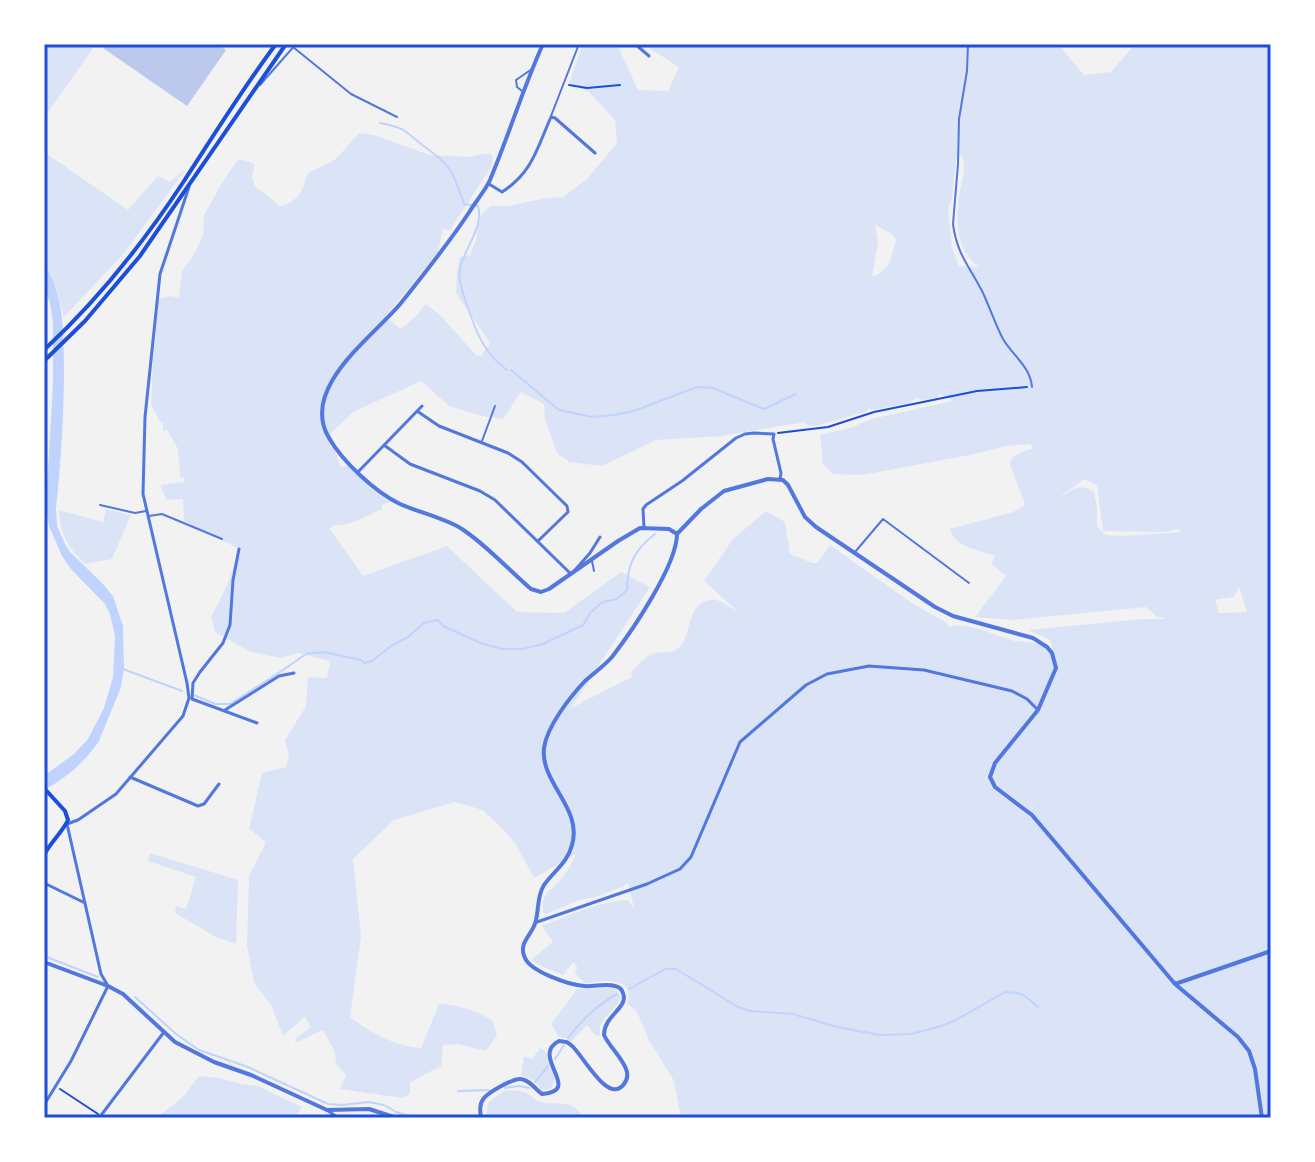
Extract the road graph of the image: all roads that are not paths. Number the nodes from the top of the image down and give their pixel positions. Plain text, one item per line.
1 (276, 44) edge
2 (286, 44) edge
3 (543, 44) edge
4 (579, 44) edge
5 (635, 44) edge
6 (968, 44) edge
7 (294, 46) edge
8 (649, 56) dead end
9 (532, 69) junction
10 (523, 92) junction
11 (248, 97) junction
12 (397, 117) dead end
13 (551, 117) junction
14 (595, 153) dead end
15 (488, 183) junction
16 (189, 187) junction
17 (44, 349) edge
18 (44, 363) edge
19 (1032, 387) road end
20 (422, 406) dead end
21 (495, 406) dead end
22 (417, 411) junction
23 (481, 442) junction
24 (384, 445) junction
25 (358, 472) junction
26 (780, 479) junction
27 (100, 505) dead end
28 (148, 514) junction
29 (644, 528) junction
30 (677, 534) junction
31 (600, 537) dead end
32 (222, 539) dead end
33 (538, 541) junction
34 (239, 549) dead end
35 (854, 553) junction
36 (591, 559) junction
37 (594, 571) dead end
38 (572, 573) junction
39 (969, 583) dead end
40 (294, 673) dead end
41 (190, 698) junction
42 (225, 710) junction
43 (1038, 710) junction
44 (257, 723) dead end
45 (130, 777) junction
46 (219, 784) dead end
47 (44, 788) edge
48 (67, 824) junction
49 (44, 855) edge
50 (44, 883) edge
51 (85, 903) junction
52 (537, 922) junction
53 (1271, 951) edge
54 (44, 962) edge
55 (1175, 984) junction
56 (108, 986) junction
57 (164, 1032) junction
58 (44, 1105) edge
59 (327, 1110) junction
60 (98, 1116) edge
61 (338, 1118) edge
62 (397, 1118) edge
63 (481, 1118) edge
64 (1262, 1118) edge

1 - 17 main road
2 - 11 main road
3 - 9 street
4 - 13 lane
5 - 8 street
6 - 19 lane
7 - 11 lane
7 - 12 lane
9 - 10 street
9 - 10 lane
10 - 15 street
11 - 16 main road
13 - 14 street
13 - 15 street
15 - 25 street
16 - 18 main road
16 - 28 street
20 - 22 street
21 - 23 lane
22 - 23 street
22 - 24 street
23 - 33 street
24 - 25 street
24 - 33 street
25 - 38 street
26 - 29 street
26 - 30 street
26 - 35 street
27 - 28 lane
28 - 32 lane
28 - 41 street
29 - 30 street
29 - 36 street
30 - 52 street
31 - 38 street
33 - 38 street
34 - 41 street
35 - 39 lane
35 - 43 street
36 - 37 lane
36 - 38 street
40 - 42 street
41 - 42 street
41 - 45 street
42 - 44 street
43 - 52 street
43 - 55 street
45 - 46 street
45 - 48 street
47 - 48 main road
48 - 49 main road
48 - 51 street
50 - 51 street
51 - 56 street
52 - 63 street
53 - 55 street
54 - 56 street
55 - 64 street
56 - 57 street
56 - 58 street
57 - 59 street
57 - 60 street
59 - 61 street
59 - 62 street

